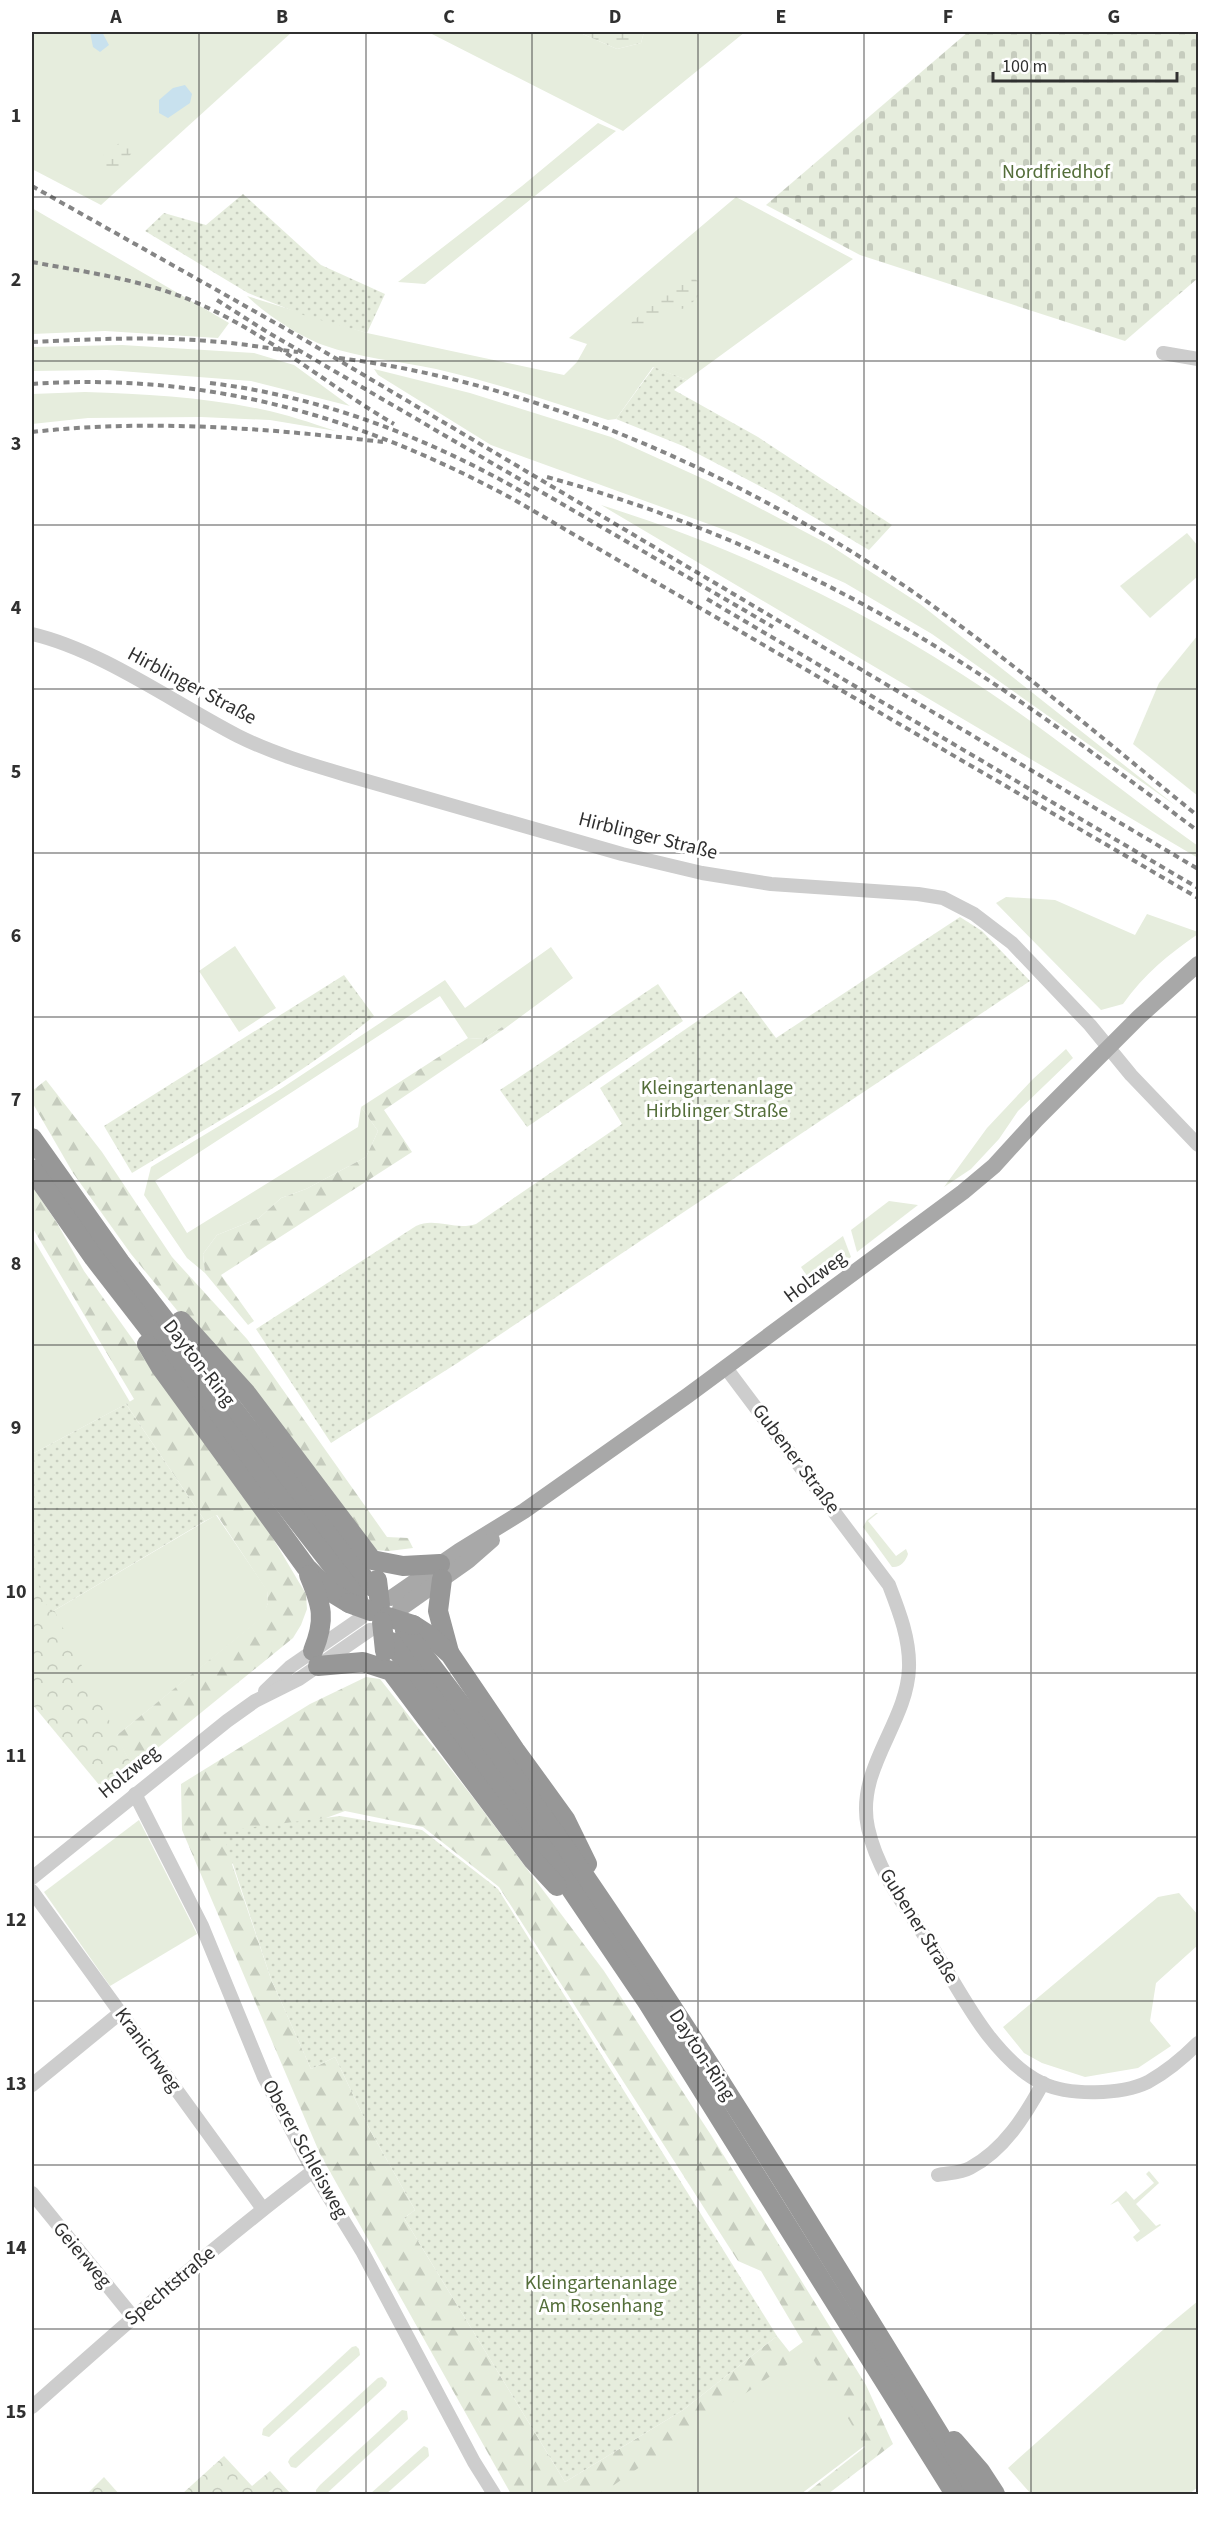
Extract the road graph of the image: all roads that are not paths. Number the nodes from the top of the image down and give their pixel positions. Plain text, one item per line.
1 (1163, 353) dead end
2 (1198, 359) edge
3 (32, 634) edge
4 (1198, 964) edge
5 (1108, 1048) junction
6 (32, 1137) edge
7 (1198, 1145) edge
8 (32, 1169) edge
9 (114, 1269) junction
10 (726, 1368) junction
11 (372, 1560) junction
12 (306, 1568) junction
13 (441, 1572) junction
14 (375, 1607) junction
15 (399, 1637) junction
16 (450, 1654) junction
17 (316, 1659) junction
18 (391, 1671) junction
19 (135, 1794) junction
20 (32, 1878) edge
21 (32, 1891) edge
22 (601, 1900) junction
23 (592, 1918) junction
24 (120, 2013) junction
25 (1198, 2043) edge
26 (1043, 2084) junction
27 (32, 2085) edge
28 (313, 2171) junction
29 (938, 2175) dead end
30 (32, 2193) edge
31 (263, 2209) junction
32 (133, 2317) junction
33 (32, 2407) edge
34 (927, 2414) junction
35 (916, 2432) junction
36 (494, 2494) edge
37 (940, 2494) edge
38 (955, 2494) edge
39 (976, 2494) edge
40 (995, 2494) edge

1 - 2 street
3 - 5 street, Hirblinger Straße
4 - 5 main road
5 - 7 street, Hirblinger Straße
5 - 10 main road, Holzweg
6 - 9 highway, Dayton-Ring
8 - 9 highway, Dayton-Ring
9 - 11 highway
9 - 12 highway
9 - 14 highway, Dayton-Ring
10 - 13 main road, Holzweg
10 - 26 street, Gubener Straße
11 - 13 highway
11 - 14 highway
12 - 14 highway
12 - 17 highway
13 - 14 main road, Holzweg
13 - 16 highway
14 - 15 highway, bridge
14 - 15 highway, bridge
14 - 17 street, Holzweg
15 - 16 highway
15 - 18 highway
15 - 22 highway, Dayton-Ring
15 - 23 highway, Dayton-Ring
16 - 22 highway
17 - 18 highway
17 - 19 street, Holzweg
18 - 23 highway
19 - 20 street, Holzweg
19 - 28 street, Oberer Schleisweg
21 - 24 street, Kranichweg
22 - 34 highway, Dayton-Ring
23 - 35 highway, Dayton-Ring
24 - 27 street
24 - 31 street, Kranichweg
25 - 26 street
26 - 29 street
28 - 31 street, Spechtstraße
28 - 36 street, Oberer Schleisweg
30 - 32 street, Geierweg
31 - 32 street, Spechtstraße
32 - 33 street, Spechtstraße
34 - 39 highway, Dayton-Ring
34 - 40 highway
35 - 37 highway
35 - 38 highway, Dayton-Ring

